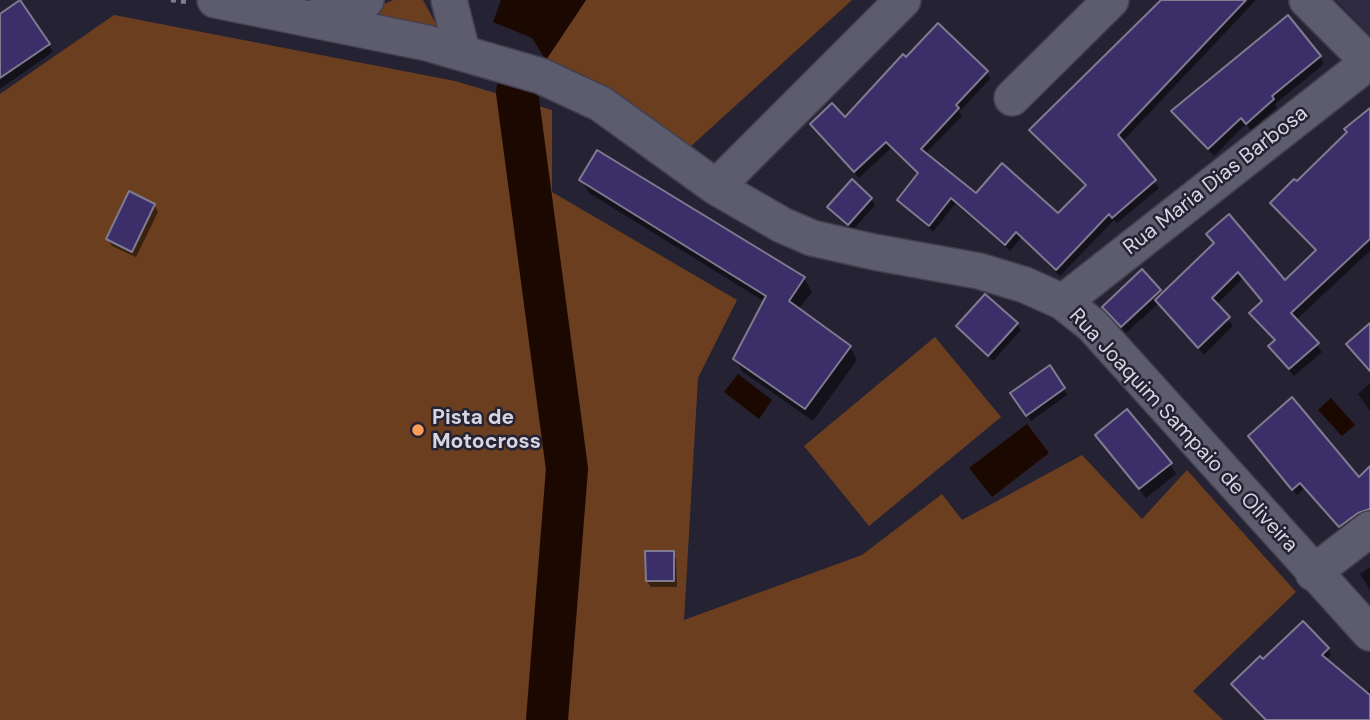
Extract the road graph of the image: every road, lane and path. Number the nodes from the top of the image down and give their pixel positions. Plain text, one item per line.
1 (215, 0) edge
2 (366, 0) edge
3 (449, 0) edge
4 (902, 0) edge
5 (1111, 0) edge
6 (1307, 0) edge
7 (313, 18) junction
8 (462, 51) junction
9 (1370, 61) edge
10 (1012, 98) dead end
11 (716, 187) junction
12 (1063, 302) junction
13 (1370, 529) edge
14 (1313, 573) junction
15 (1370, 633) edge

1 - 7 street, Rua Joaquim Sampaio de Oliveira
2 - 7 street, Rua Joaquim Sampaio de Oliveira
3 - 8 street
4 - 11 street
5 - 10 street
6 - 9 street
7 - 8 street, Rua Joaquim Sampaio de Oliveira
8 - 11 street, Rua Joaquim Sampaio de Oliveira
9 - 12 street, Rua Maria Dias Barbosa
11 - 12 street, Rua Joaquim Sampaio de Oliveira
12 - 14 street, Rua Joaquim Sampaio de Oliveira
13 - 14 street
14 - 15 street, Rua Joaquim Sampaio de Oliveira

